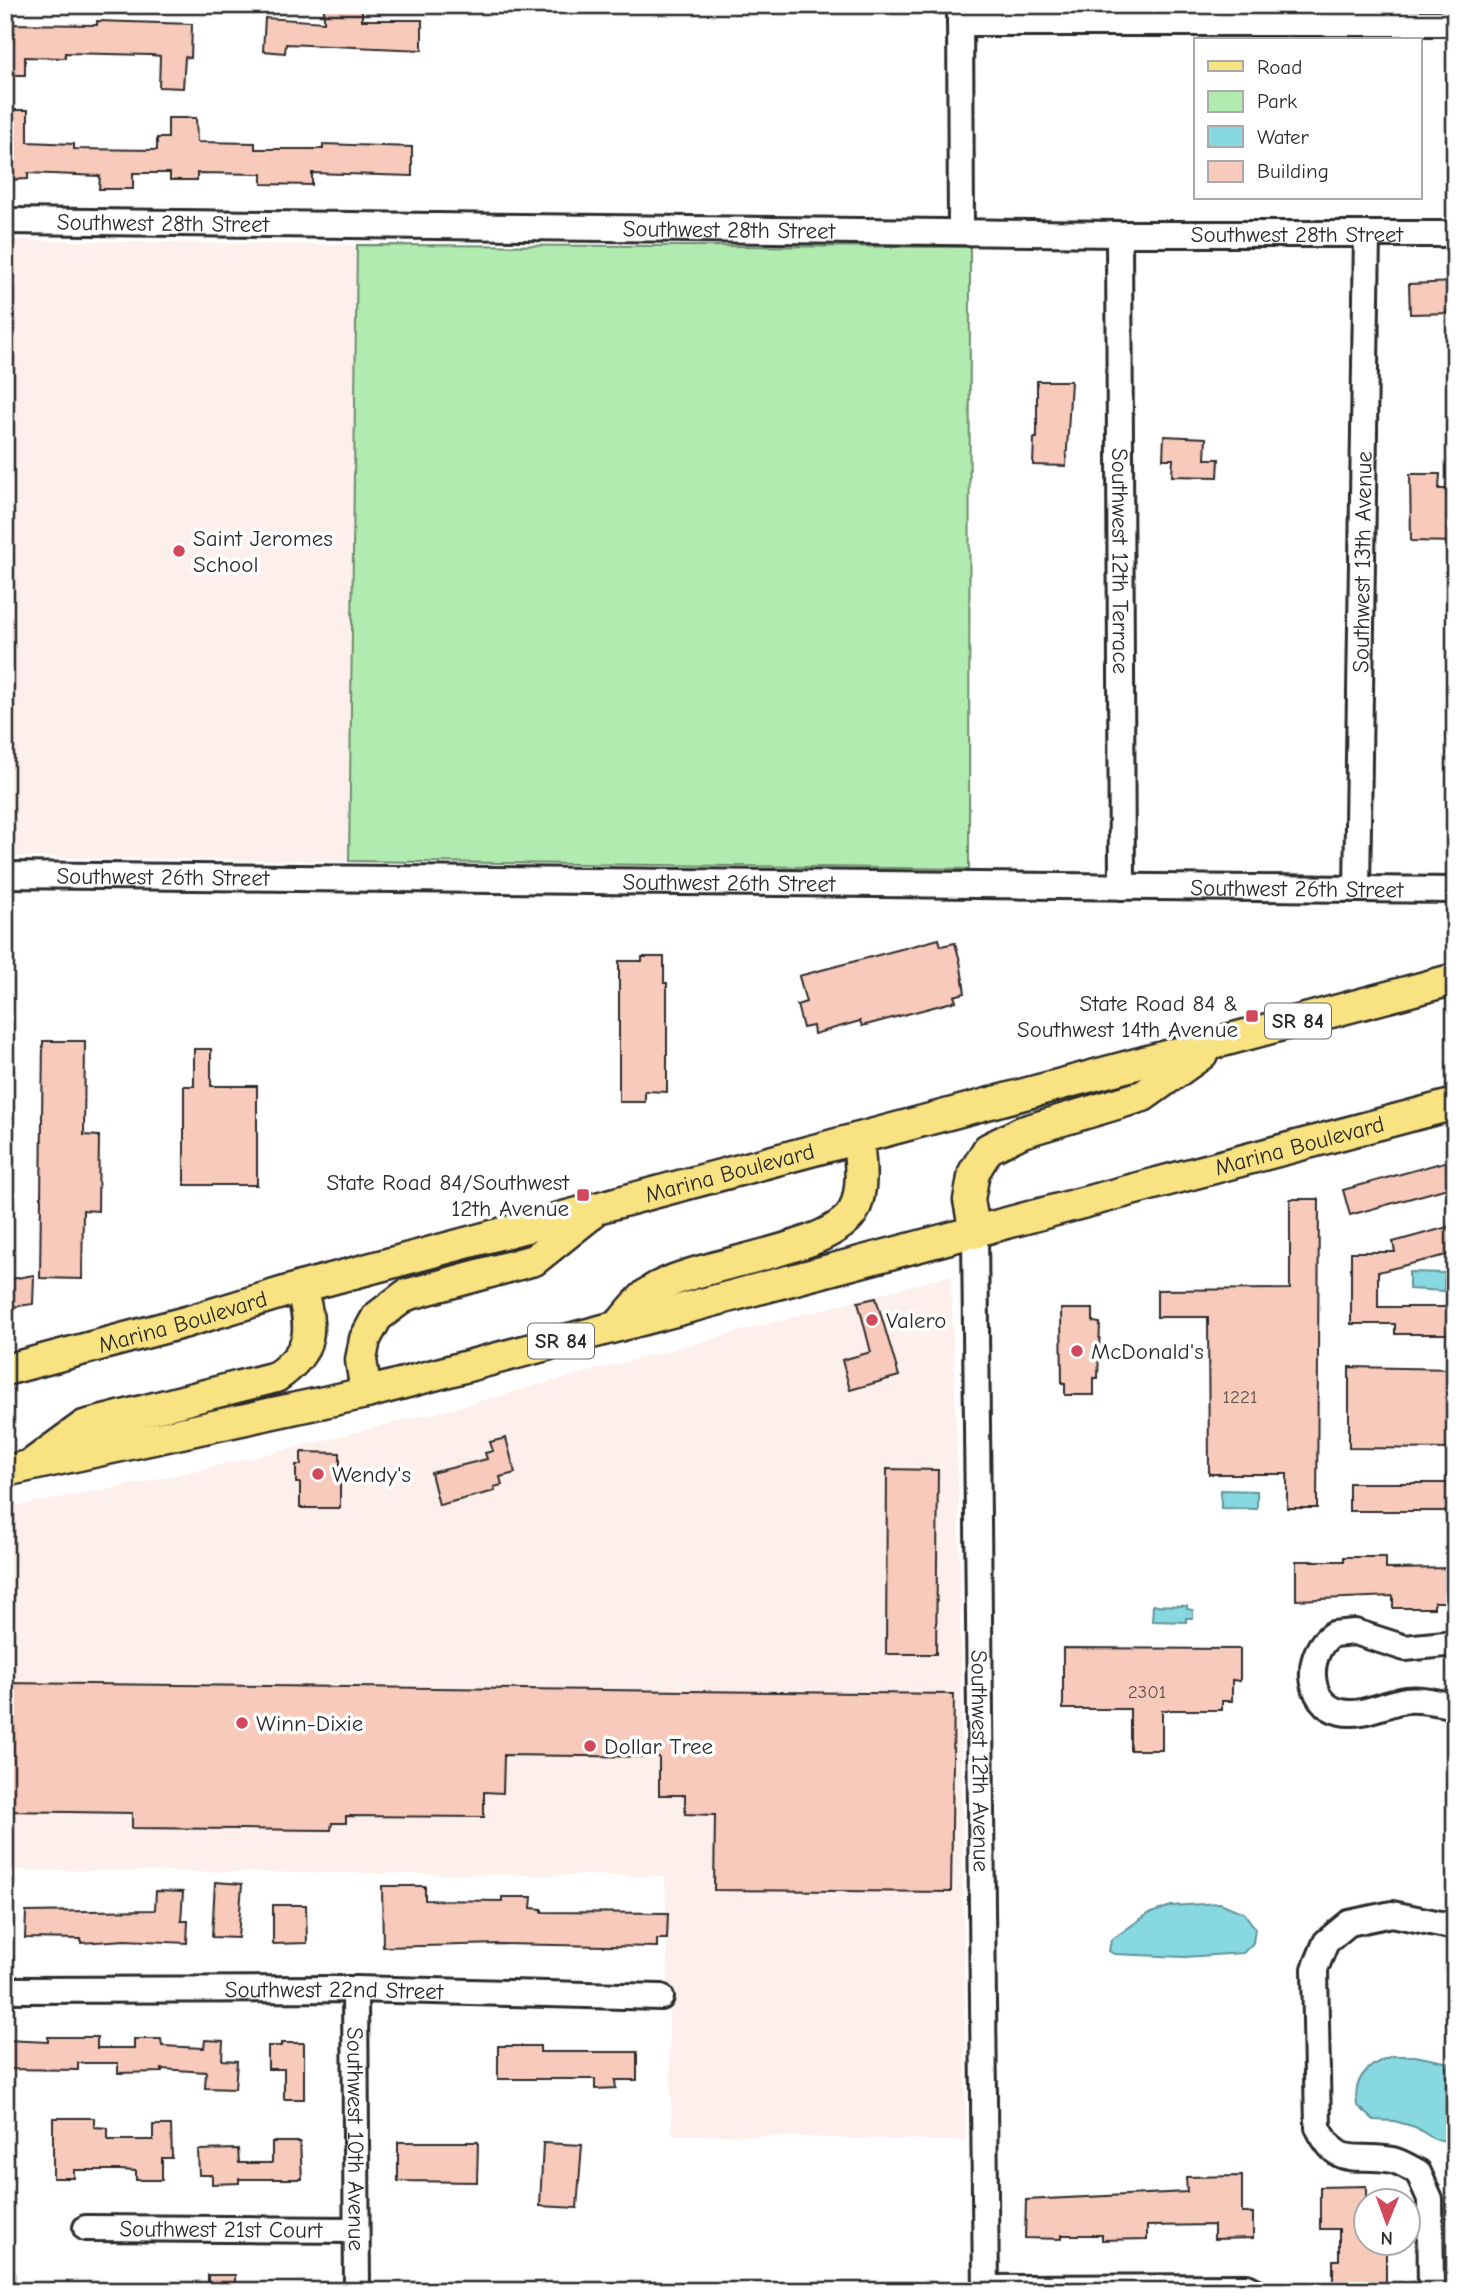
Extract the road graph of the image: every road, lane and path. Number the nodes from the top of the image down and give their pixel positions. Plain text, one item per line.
1 (960, 14) edge
2 (1455, 23) edge
3 (5, 220) edge
4 (961, 231) junction
5 (1119, 234) junction
6 (1455, 234) edge
7 (1367, 235) junction
8 (5, 875) edge
9 (1122, 887) junction
10 (1357, 889) junction
11 (1455, 890) edge
12 (1455, 979) edge
13 (1219, 1042) junction
14 (1455, 1104) edge
15 (858, 1139) junction
16 (597, 1209) junction
17 (975, 1233) junction
18 (301, 1287) junction
19 (618, 1326) junction
20 (5, 1370) edge
21 (366, 1393) junction
22 (17, 1469) edge
23 (1455, 1643) edge
24 (1455, 1706) edge
25 (1455, 1927) edge
26 (355, 1989) junction
27 (5, 1990) edge
28 (662, 1997) dead end
29 (86, 2228) dead end
30 (356, 2230) junction
31 (986, 2290) edge
32 (356, 2291) edge
33 (1255, 2291) edge
34 (1431, 2291) edge

1 - 2 street
1 - 4 street
3 - 4 street, Southwest 28th Street
4 - 5 street, Southwest 28th Street
5 - 7 street, Southwest 28th Street
5 - 9 street, Southwest 12th Terrace
6 - 7 street, Southwest 28th Street
7 - 10 street, Southwest 13th Avenue
8 - 9 street, Southwest 26th Street
9 - 10 street, Southwest 26th Street
10 - 11 street, Southwest 26th Street
12 - 13 main road, Marina Boulevard / SR 84
13 - 15 main road, Marina Boulevard / SR 84
13 - 17 main road
14 - 17 main road, Marina Boulevard / SR 84
15 - 16 main road, Marina Boulevard / SR 84
15 - 19 main road
16 - 18 main road, Marina Boulevard / SR 84
16 - 21 main road
17 - 19 main road, Marina Boulevard / SR 84
17 - 31 street, Southwest 12th Avenue
18 - 20 main road, Marina Boulevard / SR 84
18 - 22 main road
19 - 21 main road, Marina Boulevard / SR 84
21 - 22 main road, Marina Boulevard / SR 84
23 - 24 street
25 - 34 street
26 - 27 street, Southwest 22nd Street
26 - 28 street, Southwest 22nd Street
26 - 30 street, Southwest 10th Avenue
29 - 30 street, Southwest 21st Court
30 - 32 street, Southwest 10th Avenue
31 - 33 street

